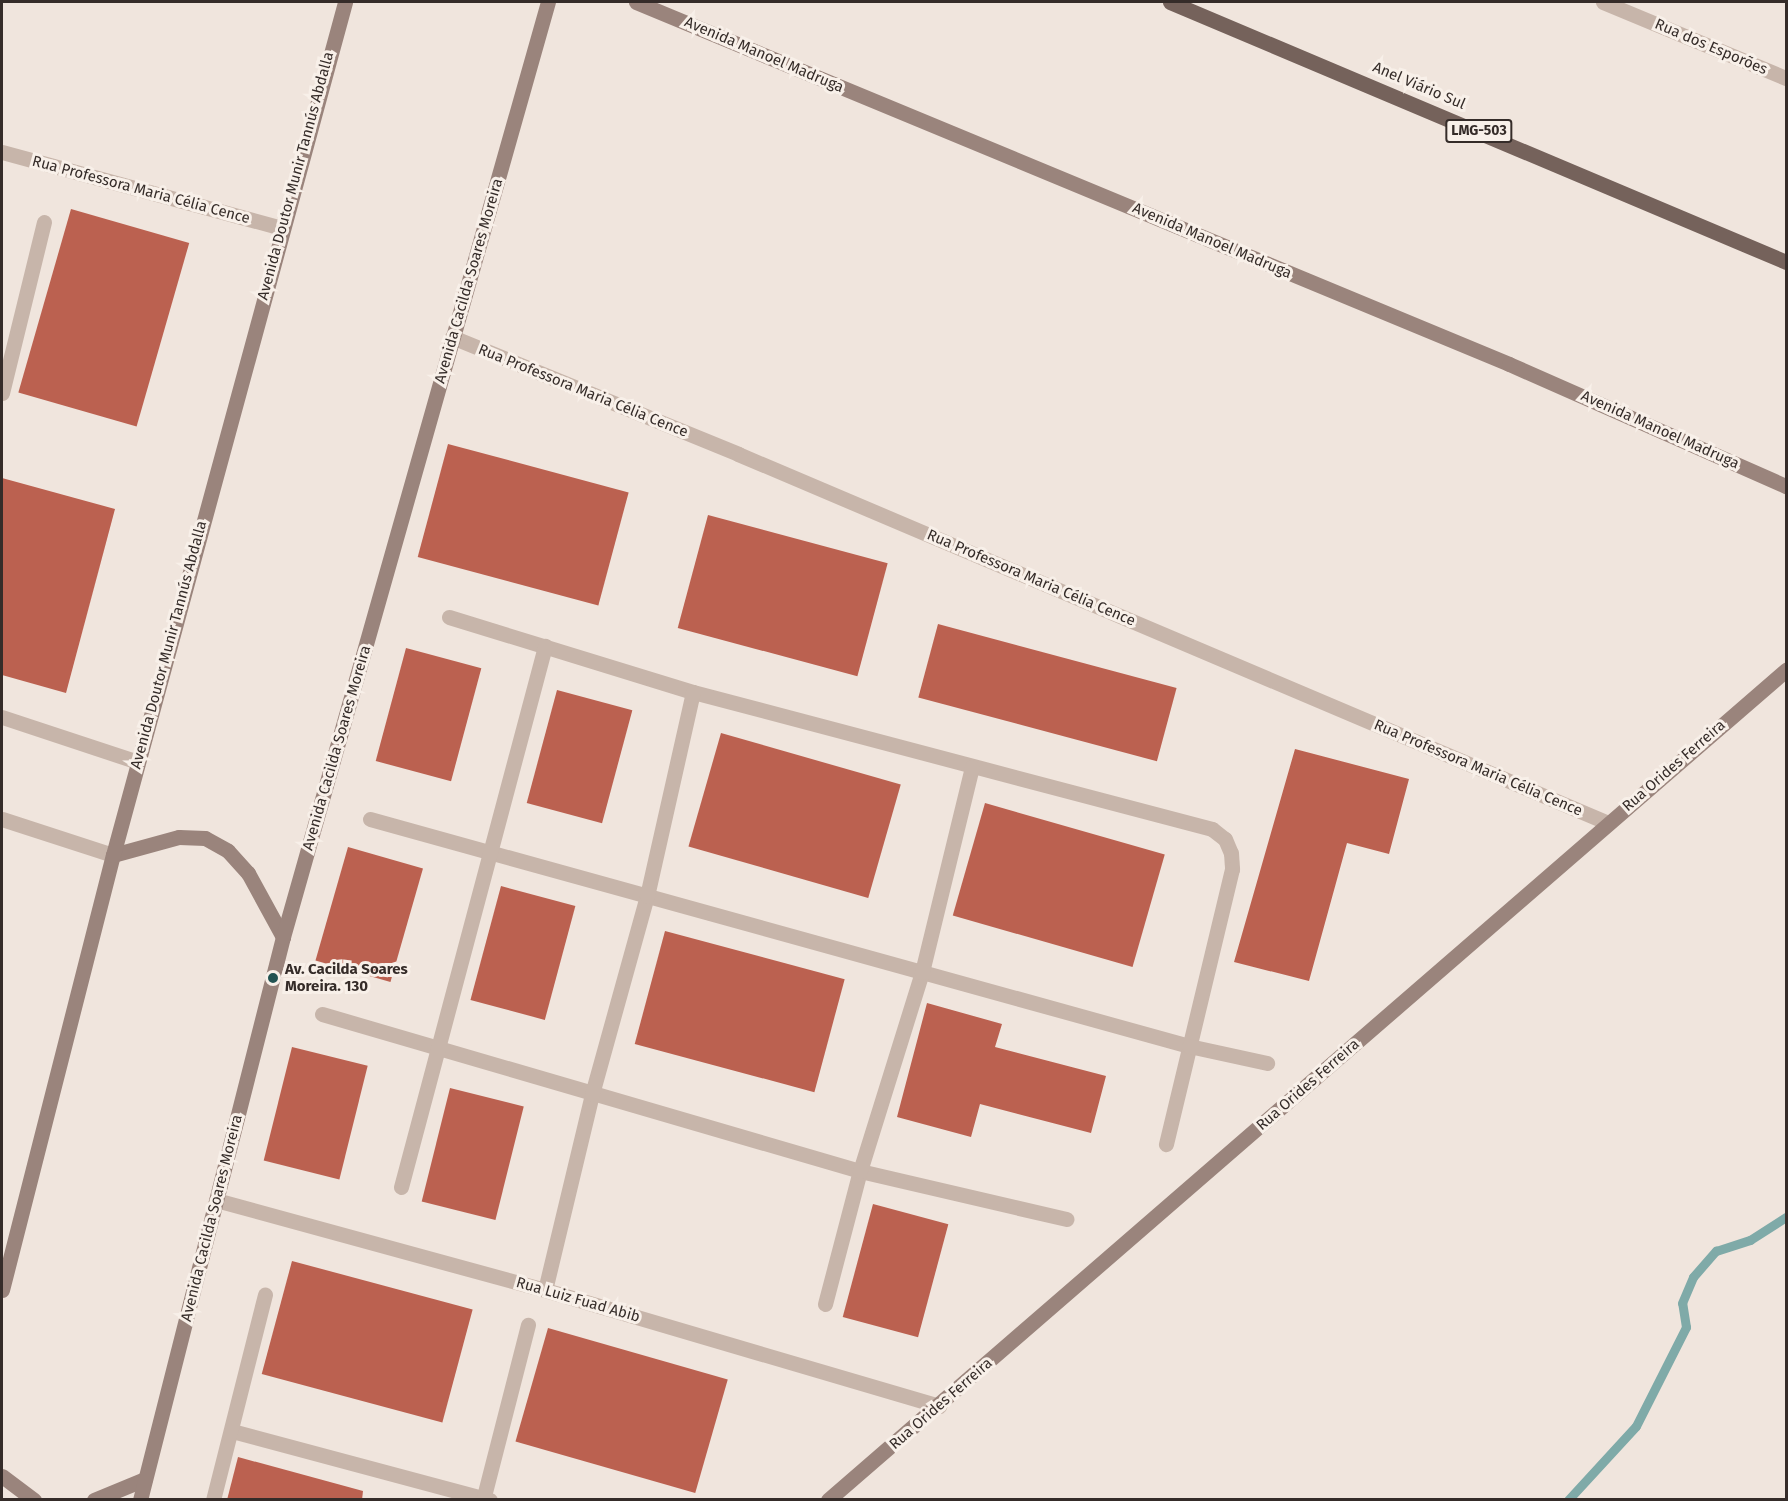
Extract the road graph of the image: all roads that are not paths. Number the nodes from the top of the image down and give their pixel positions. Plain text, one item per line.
1 (345, 2) edge
2 (549, 2) edge
3 (636, 2) edge
4 (1170, 2) edge
5 (1602, 2) edge
6 (1786, 78) edge
7 (2, 152) edge
8 (44, 222) dead end
9 (281, 228) junction
10 (1786, 262) edge
11 (452, 337) junction
12 (2, 393) edge
13 (1786, 486) edge
14 (449, 616) dead end
15 (545, 646) junction
16 (1786, 670) edge
17 (693, 692) junction
18 (2, 717) edge
19 (138, 762) junction
20 (972, 767) junction
21 (2, 819) edge
22 (370, 819) dead end
23 (1608, 824) junction
24 (491, 852) junction
25 (113, 855) junction
26 (647, 896) junction
27 (284, 937) junction
28 (922, 972) junction
29 (322, 1014) dead end
30 (1189, 1046) junction
31 (439, 1049) junction
32 (1268, 1064) dead end
33 (592, 1094) junction
34 (1166, 1144) dead end
35 (860, 1171) junction
36 (401, 1187) dead end
37 (216, 1200) junction
38 (1066, 1219) dead end
39 (2, 1286) edge
40 (545, 1290) junction
41 (266, 1294) dead end
42 (825, 1304) dead end
43 (528, 1325) dead end
44 (939, 1406) junction
45 (232, 1431) junction
46 (2, 1476) edge
47 (145, 1479) junction
48 (485, 1499) edge
49 (34, 1500) edge
50 (94, 1500) edge
51 (140, 1500) edge
52 (213, 1500) edge
53 (828, 1500) edge

1 - 9 street, Avenida Doutor Munir Tannús Abdalla
2 - 11 street, Avenida Cacilda Soares Moreira
3 - 13 street, Avenida Manoel Madruga
4 - 10 main road, Anel Viário Sul / LMG-503
5 - 6 street, Rua dos Esporões
7 - 9 street, Rua Professora Maria Célia Cence
8 - 12 street
9 - 19 street, Avenida Doutor Munir Tannús Abdalla
11 - 23 street, Rua Professora Maria Célia Cence
11 - 27 street, Avenida Cacilda Soares Moreira
14 - 15 street
15 - 17 street
15 - 24 street
16 - 23 street, Rua Orides Ferreira
17 - 20 street
17 - 26 street
18 - 19 street
19 - 25 street, Avenida Doutor Munir Tannús Abdalla
20 - 28 street
20 - 30 street
21 - 25 street
22 - 24 street
23 - 44 street, Rua Orides Ferreira
24 - 26 street
24 - 31 street
25 - 27 street
25 - 39 street, Avenida Doutor Munir Tannús Abdalla
26 - 28 street
26 - 33 street
27 - 37 street, Avenida Cacilda Soares Moreira
28 - 30 street
28 - 35 street
29 - 31 street
30 - 32 street
30 - 34 street
31 - 33 street
31 - 36 street
33 - 35 street
33 - 40 street
35 - 38 street
35 - 42 street
37 - 40 street, Rua Luiz Fuad Abib
37 - 47 street, Avenida Cacilda Soares Moreira
40 - 44 street, Rua Luiz Fuad Abib
41 - 45 street
43 - 48 street
44 - 53 street, Rua Orides Ferreira
45 - 48 street
45 - 52 street
46 - 49 street
47 - 50 street
47 - 51 street, Avenida Cacilda Soares Moreira

